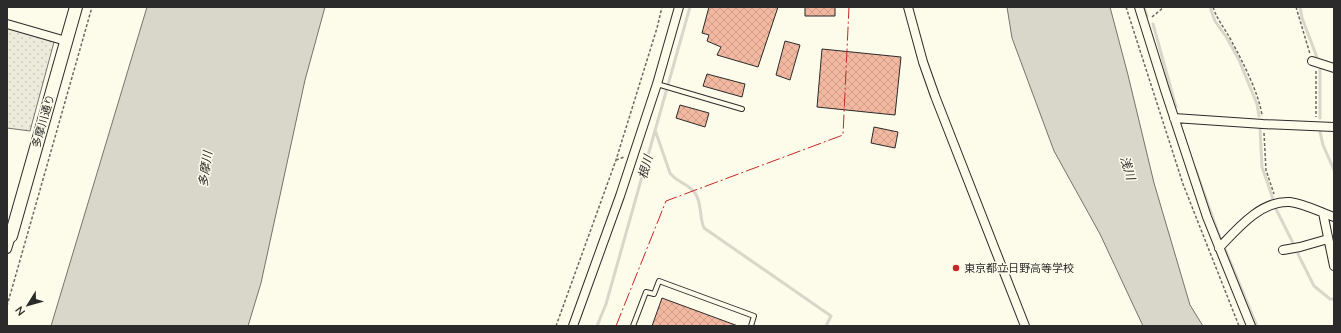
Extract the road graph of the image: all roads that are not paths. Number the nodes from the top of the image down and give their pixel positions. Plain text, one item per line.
1 (76, 7) edge
2 (679, 7) edge
3 (908, 7) edge
4 (1139, 7) edge
5 (7, 24) edge
6 (66, 41) junction
7 (1312, 61) dead end
8 (1334, 68) edge
9 (660, 85) junction
10 (742, 108) dead end
11 (1174, 118) junction
12 (1334, 127) edge
13 (1323, 213) junction
14 (1334, 217) edge
15 (11, 236) joint
16 (1328, 239) junction
17 (1219, 248) junction
18 (7, 249) edge
19 (1283, 250) dead end
20 (1334, 266) edge
21 (572, 326) edge
22 (633, 326) edge
23 (751, 326) edge
24 (1025, 326) edge
25 (1251, 326) edge

1 - 6 street, 多摩川通り
2 - 9 street
3 - 24 street
4 - 11 street
5 - 6 street
6 - 15 street, 多摩川通り
7 - 8 street
9 - 10 lane
9 - 21 street
11 - 12 street
11 - 17 street
13 - 14 street
13 - 16 street
13 - 17 street
15 - 18 street
16 - 19 street
16 - 20 street
17 - 25 street
22 - 23 lane

